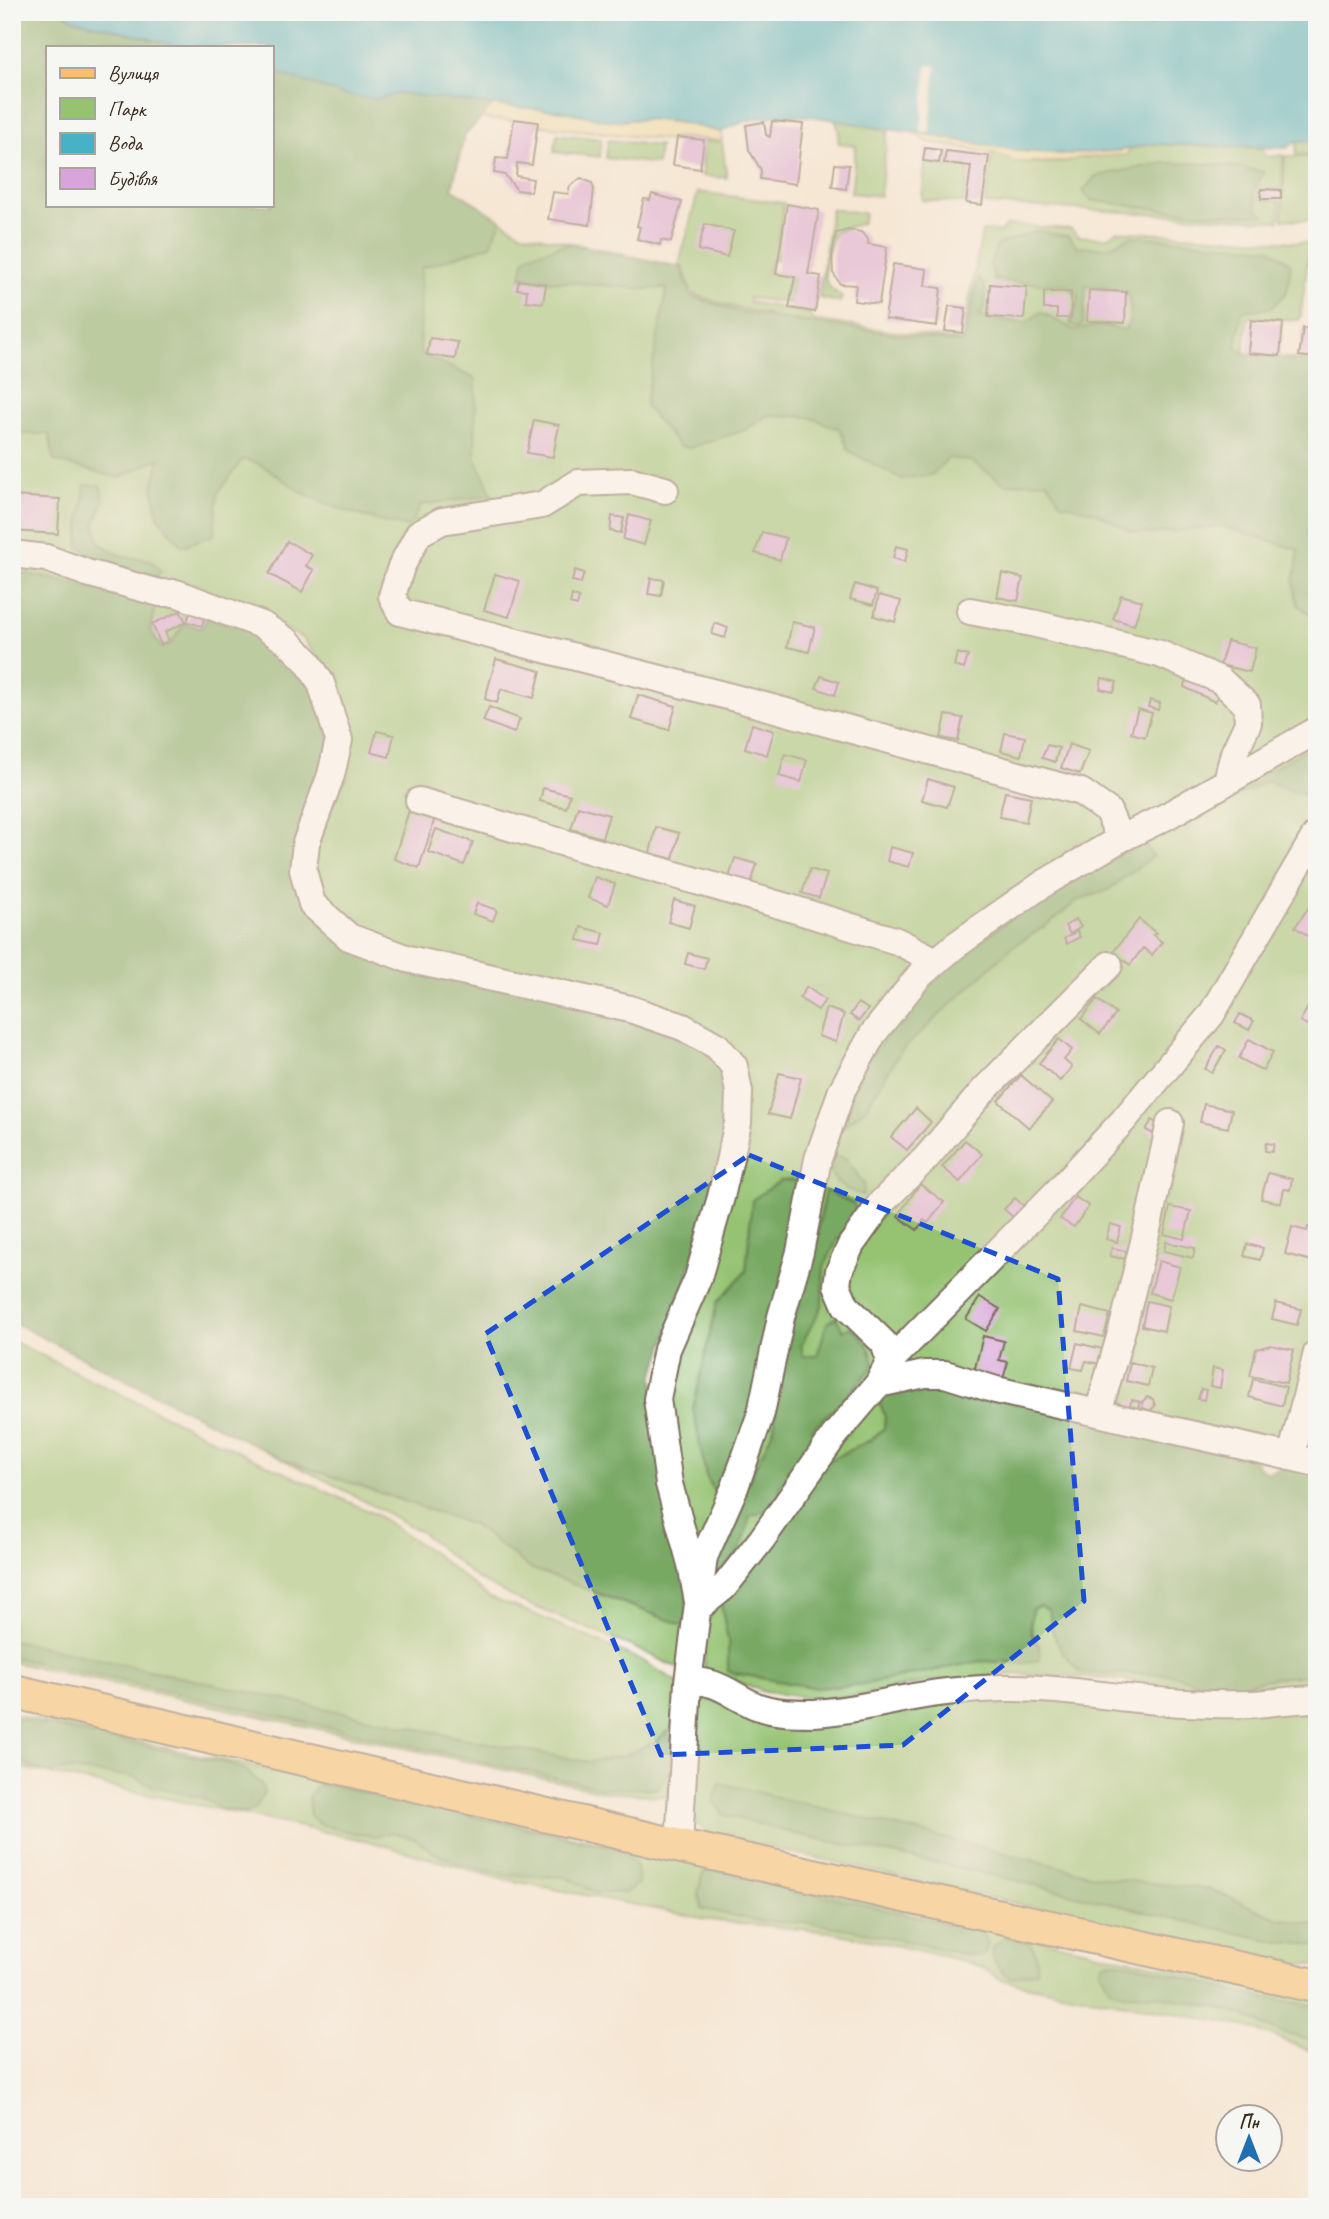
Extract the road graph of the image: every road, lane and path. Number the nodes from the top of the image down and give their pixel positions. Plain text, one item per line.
1 (665, 490) dead end
2 (12, 554) edge
3 (970, 611) dead end
4 (1317, 730) edge
5 (1227, 781) junction
6 (419, 801) dead end
7 (1315, 836) dead end
8 (1120, 839) junction
9 (936, 961) junction
10 (1109, 965) dead end
11 (1170, 1123) dead end
12 (1317, 1353) edge
13 (884, 1372) junction
14 (1098, 1413) junction
15 (1291, 1457) junction
16 (1317, 1463) edge
17 (699, 1607) junction
18 (688, 1682) junction
19 (12, 1691) edge
20 (1317, 1699) edge
21 (679, 1846) junction
22 (1317, 1986) edge

1 - 8 lane
2 - 17 lane
3 - 5 lane
4 - 5 lane
5 - 8 lane
6 - 9 lane
7 - 13 lane
8 - 9 lane
9 - 17 lane
10 - 13 lane
11 - 14 lane
12 - 15 lane
13 - 14 lane
13 - 17 lane
14 - 15 lane
15 - 16 lane
17 - 18 lane
18 - 20 lane
18 - 21 lane
19 - 21 main road
21 - 22 main road

